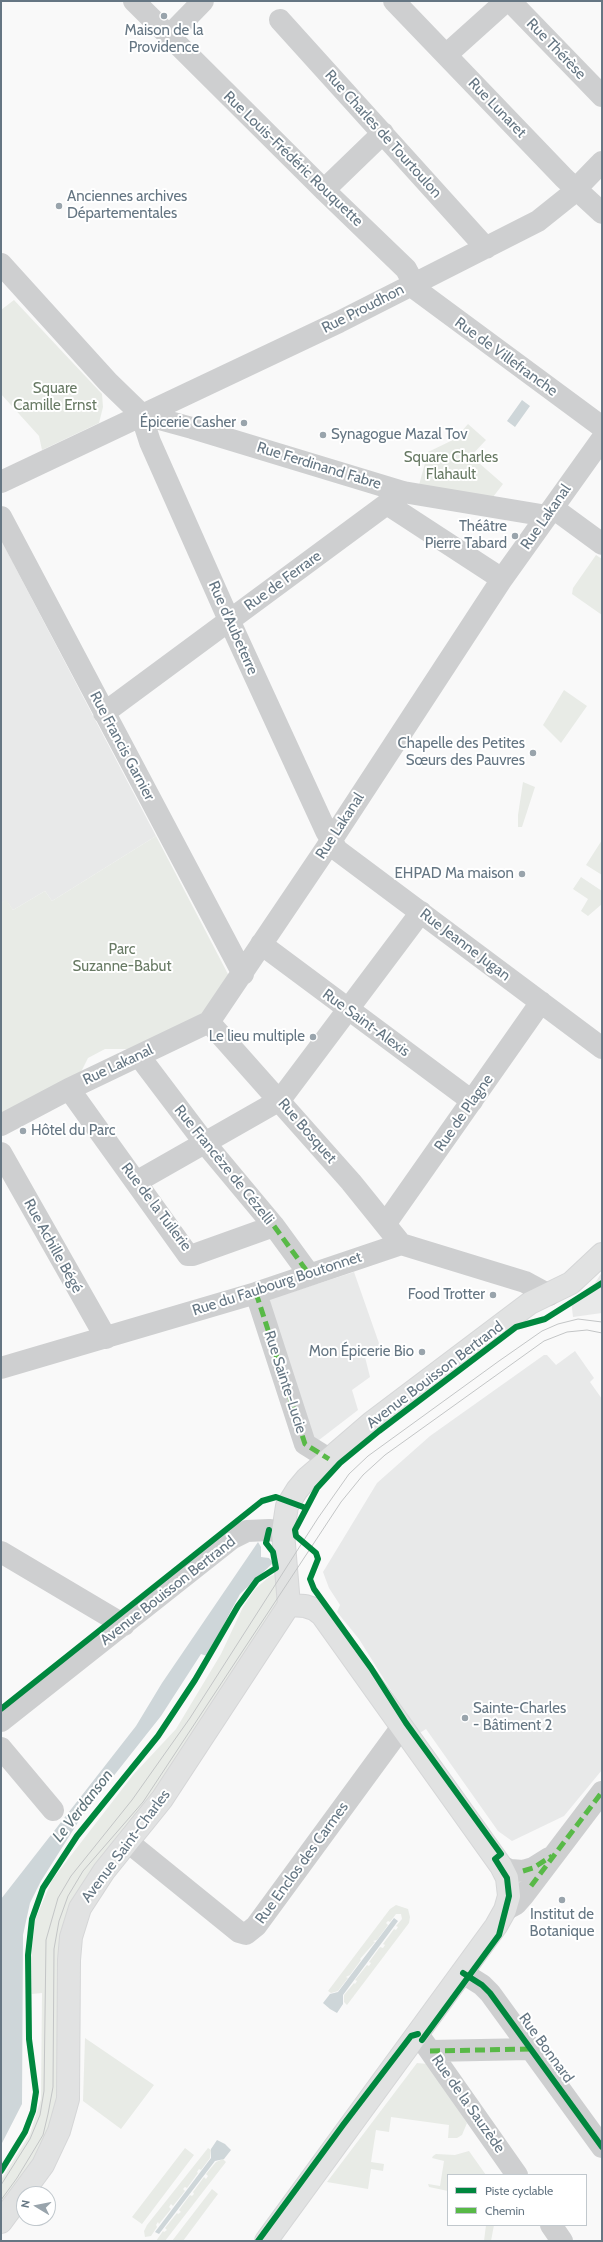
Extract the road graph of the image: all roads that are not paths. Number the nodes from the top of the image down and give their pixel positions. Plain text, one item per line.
1 (134, 1) edge
2 (203, 1) edge
3 (394, 1) edge
4 (506, 1) edge
5 (510, 1) edge
6 (280, 20) dead end
7 (168, 36) junction
8 (446, 55) junction
9 (602, 96) edge
10 (383, 133) junction
11 (602, 162) edge
12 (576, 188) junction
13 (324, 190) junction
14 (602, 213) edge
15 (486, 248) junction
16 (1, 264) edge
17 (412, 284) junction
18 (141, 414) junction
19 (602, 427) edge
20 (602, 439) edge
21 (1, 482) edge
22 (395, 498) junction
23 (550, 512) junction
24 (1, 517) edge
25 (602, 544) edge
26 (502, 580) junction
27 (229, 620) junction
28 (104, 713) junction
29 (331, 840) junction
30 (421, 912) junction
31 (261, 944) junction
32 (243, 974) junction
33 (541, 1002) junction
34 (349, 1010) junction
35 (208, 1022) junction
36 (602, 1048) edge
37 (138, 1056) junction
38 (69, 1089) junction
39 (280, 1100) junction
40 (472, 1101) junction
41 (1, 1125) edge
42 (204, 1142) junction
43 (1, 1153) edge
44 (136, 1182) junction
45 (386, 1223) junction
46 (274, 1226) junction
47 (402, 1244) junction
48 (602, 1254) edge
49 (309, 1274) junction
50 (256, 1292) junction
51 (549, 1295) junction
52 (106, 1338) junction
53 (1, 1368) edge
54 (329, 1459) junction
55 (283, 1532) junction
56 (1, 1552) edge
57 (289, 1605) junction
58 (124, 1625) junction
59 (1, 1721) edge
60 (401, 1728) junction
61 (1, 1748) edge
62 (602, 1792) edge
63 (53, 1810) dead end
64 (128, 1842) junction
65 (501, 1866) junction
66 (527, 1879) junction
67 (505, 1910) junction
68 (463, 1972) junction
69 (424, 2042) junction
70 (531, 2049) junction
71 (602, 2147) edge
72 (515, 2174) edge
73 (1, 2222) edge
74 (552, 2226) edge
75 (266, 2241) edge
76 (562, 2241) edge

1 - 7 street, Rue Louis-Frédéric Rouquette
2 - 7 street
3 - 8 street, Rue Lunaret
4 - 8 street
5 - 9 street, Rue Thérèse
6 - 10 street, Rue Charles de Tourtoulon
7 - 13 street, Rue Louis-Frédéric Rouquette
8 - 12 street, Rue Lunaret
10 - 13 street
10 - 15 street, Rue Charles de Tourtoulon
11 - 12 street, Rue Proudhon
12 - 14 street, Rue Lunaret
12 - 15 street, Rue Proudhon
13 - 17 street, Rue Louis-Frédéric Rouquette
15 - 17 street, Rue Proudhon
16 - 18 street
17 - 18 street, Rue Proudhon
17 - 19 street, Rue de Villefranche
18 - 21 street, Rue Proudhon
18 - 22 street, Rue Ferdinand Fabre
18 - 27 street, Rue d'Aubeterre
20 - 23 street, Rue Lakanal
22 - 23 street, Rue Ferdinand Fabre
22 - 26 street
22 - 27 street, Rue de Ferrare
23 - 25 street, Rue Ferdinand Fabre
23 - 26 street, Rue Lakanal
24 - 28 street, Rue Francis Garnier
26 - 29 street, Rue Lakanal
27 - 28 street, Rue de Ferrare
27 - 29 street, Rue d'Aubeterre
28 - 32 street, Rue Francis Garnier
29 - 30 street, Rue Jeanne Jugan
29 - 31 street, Rue Lakanal
30 - 33 street, Rue Jeanne Jugan
30 - 34 street
31 - 32 street, Rue Lakanal
31 - 34 street, Rue Saint-Alexis
32 - 35 street, Rue Lakanal
33 - 36 street, Rue Jeanne Jugan
33 - 40 street, Rue de Plagne
34 - 39 street
34 - 40 street, Rue Saint-Alexis
35 - 37 street, Rue Lakanal
35 - 39 street, Rue Bosquet
37 - 38 street, Rue Lakanal
37 - 42 street, Rue Francèze de Cézelli
38 - 41 street, Rue Lakanal
38 - 44 street, Rue de la Tuilerie
39 - 42 street
39 - 45 street, Rue Bosquet
40 - 45 street, Rue de Plagne
42 - 44 street
42 - 46 street, Rue Francèze de Cézelli
43 - 52 street, Rue Achille Bégé
44 - 46 street, Rue de la Tuilerie
45 - 47 street, Rue Bosquet
46 - 49 street, Rue Francèze de Cézelli
47 - 49 street, Rue du Faubourg Boutonnet
47 - 51 street
48 - 51 main road, Avenue Bouisson Bertrand
49 - 50 street, Rue du Faubourg Boutonnet
50 - 52 street, Rue du Faubourg Boutonnet
50 - 54 street, Rue Sainte-Lucie
51 - 54 main road, Avenue Bouisson Bertrand
52 - 53 street, Rue du Faubourg Boutonnet
54 - 55 main road, Avenue Bouisson Bertrand
55 - 57 main road
55 - 58 street, Avenue Bouisson Bertrand
56 - 58 street
57 - 60 main road
57 - 64 main road, Avenue Saint-Charles
58 - 59 street, Avenue Bouisson Bertrand
60 - 64 street, Rue Enclos des Carmes
60 - 65 main road
61 - 63 street
62 - 66 street
64 - 73 main road, Avenue Saint-Charles
65 - 66 street
65 - 67 main road
66 - 67 street
67 - 68 main road
68 - 69 main road
68 - 70 street, Rue Bonnard
69 - 70 street
69 - 72 street, Rue de la Sauzède
69 - 75 main road
70 - 71 street, Rue Bonnard
74 - 76 street

